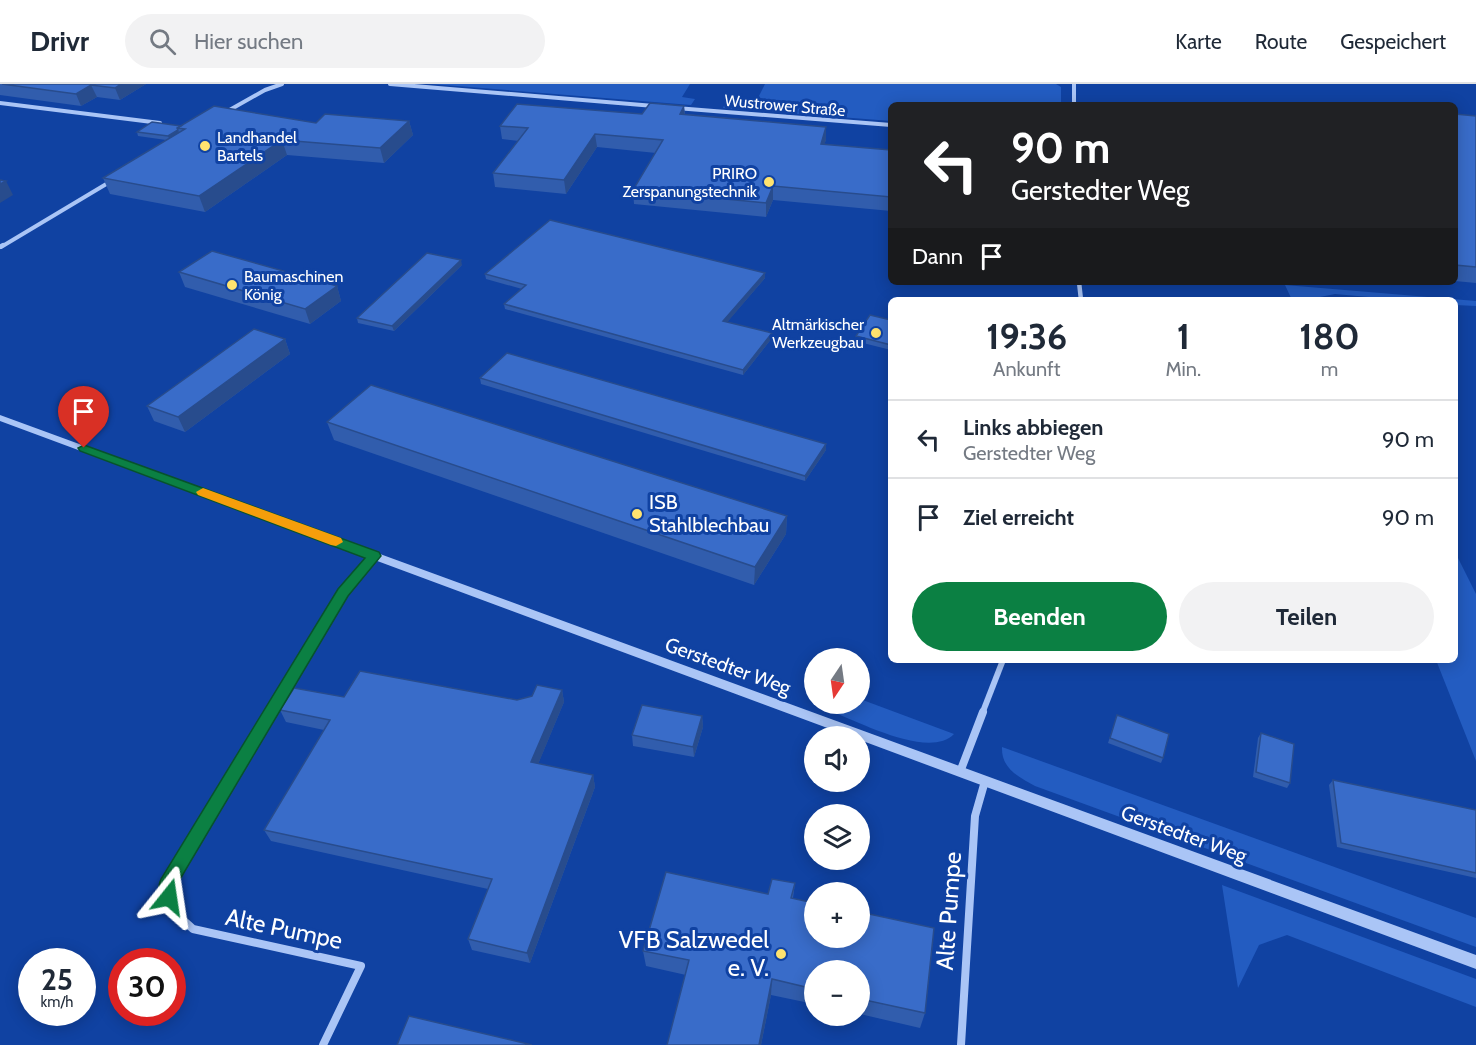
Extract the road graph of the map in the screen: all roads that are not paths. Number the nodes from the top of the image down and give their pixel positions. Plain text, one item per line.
1 (282, 84) edge
2 (390, 84) edge
3 (1074, 84) edge
4 (1074, 102) edge
5 (0, 103) edge
6 (218, 116) edge
7 (170, 124) edge
8 (888, 125) edge
9 (121, 175) edge
10 (0, 247) edge
11 (0, 418) edge
12 (374, 556) junction
13 (1002, 663) edge
14 (960, 772) junction
15 (985, 781) junction
16 (1476, 962) edge
17 (323, 1045) edge
18 (961, 1045) edge

1 - 6 street
2 - 8 street, Wustrower Straße
3 - 4 street
5 - 7 street
9 - 10 street
11 - 12 street, Gerstedter Weg
12 - 14 street, Gerstedter Weg
12 - 17 street, Alte Pumpe
13 - 14 street
14 - 15 street, Gerstedter Weg
15 - 16 street, Gerstedter Weg
15 - 18 street, Alte Pumpe

